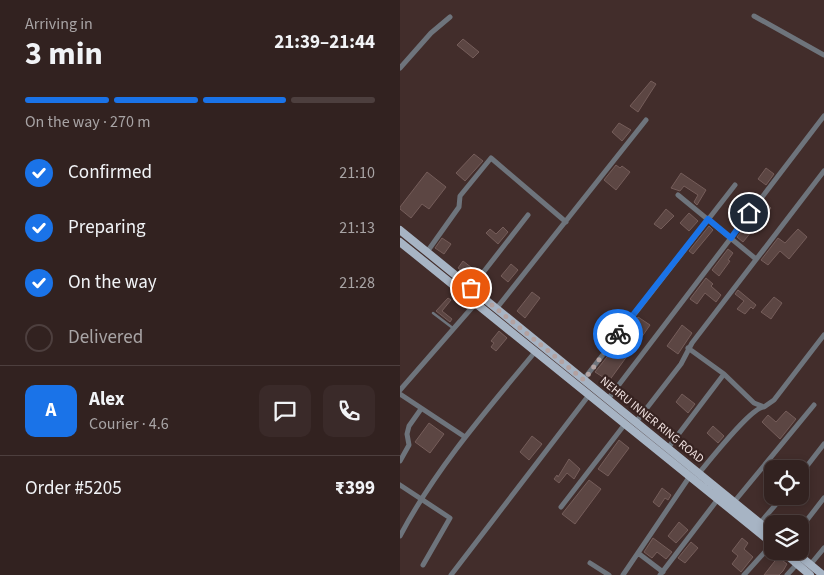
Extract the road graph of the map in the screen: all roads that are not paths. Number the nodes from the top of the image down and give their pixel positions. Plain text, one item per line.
1 (754, 16) dead end
2 (450, 17) dead end
3 (824, 55) edge
4 (400, 68) edge
5 (824, 116) edge
6 (646, 120) dead end
7 (824, 171) edge
8 (735, 185) dead end
9 (678, 195) dead end
10 (528, 215) dead end
11 (708, 219) junction
12 (566, 222) junction
13 (400, 230) edge
14 (731, 238) junction
15 (400, 242) edge
16 (427, 252) junction
17 (756, 259) junction
18 (471, 288) junction
19 (476, 303) junction
20 (496, 309) junction
21 (434, 313) dead end
22 (454, 329) junction
23 (824, 336) edge
24 (688, 348) junction
25 (536, 352) junction
26 (724, 374) junction
27 (584, 380) junction
28 (400, 390) edge
29 (400, 394) edge
30 (589, 395) junction
31 (608, 399) junction
32 (814, 405) dead end
33 (764, 407) junction
34 (421, 409) junction
35 (636, 422) junction
36 (625, 424) junction
37 (465, 437) junction
38 (824, 444) edge
39 (668, 448) junction
40 (400, 461) edge
41 (809, 463) edge
42 (699, 473) junction
43 (690, 476) junction
44 (400, 485) edge
45 (421, 497) junction
46 (824, 498) edge
47 (718, 499) junction
48 (734, 502) junction
49 (775, 505) edge
50 (561, 507) dead end
51 (809, 517) edge
52 (760, 523) junction
53 (764, 526) edge
54 (400, 536) edge
55 (764, 537) edge
56 (824, 548) edge
57 (638, 553) junction
58 (764, 553) edge
59 (792, 560) edge
60 (804, 560) edge
61 (590, 563) dead end
62 (797, 564) junction
63 (424, 565) dead end
64 (810, 565) junction
65 (662, 573) edge
66 (451, 575) edge
67 (609, 575) edge
68 (623, 575) edge
69 (744, 575) edge
70 (788, 575) edge
71 (810, 575) edge
72 (823, 575) edge

1 - 3 street
2 - 4 street
5 - 14 street
6 - 12 street
7 - 17 street
8 - 11 street
9 - 11 street
10 - 18 street
11 - 14 street
11 - 27 street
12 - 16 street
12 - 20 street
13 - 16 main road, NEHRU INNER RING ROAD
14 - 17 street
14 - 31 street
15 - 19 main road
16 - 18 main road, NEHRU INNER RING ROAD
17 - 24 street
18 - 20 main road, NEHRU INNER RING ROAD
19 - 22 street
19 - 25 main road
20 - 27 main road, NEHRU INNER RING ROAD
21 - 22 lane
22 - 28 street
23 - 33 street
24 - 26 street
24 - 35 street
25 - 30 main road
25 - 37 street
26 - 33 street
26 - 39 street
27 - 31 main road, NEHRU INNER RING ROAD
29 - 34 street
30 - 36 main road
30 - 66 street
31 - 35 main road, NEHRU INNER RING ROAD
32 - 48 street
33 - 42 street
34 - 37 street
34 - 40 street
35 - 39 main road, NEHRU INNER RING ROAD
36 - 43 main road
36 - 50 street
37 - 45 street
38 - 41 street
39 - 42 main road, NEHRU INNER RING ROAD
42 - 48 main road, NEHRU INNER RING ROAD
43 - 47 main road
43 - 57 street
44 - 45 street
45 - 54 street
45 - 63 street
46 - 51 street
47 - 55 main road
47 - 65 street
48 - 52 main road, NEHRU INNER RING ROAD
49 - 52 street
52 - 53 main road, NEHRU INNER RING ROAD
56 - 64 street
57 - 65 street
57 - 68 street
58 - 69 street
59 - 62 main road
60 - 64 main road
61 - 67 street
62 - 70 street
62 - 71 main road
64 - 72 main road

